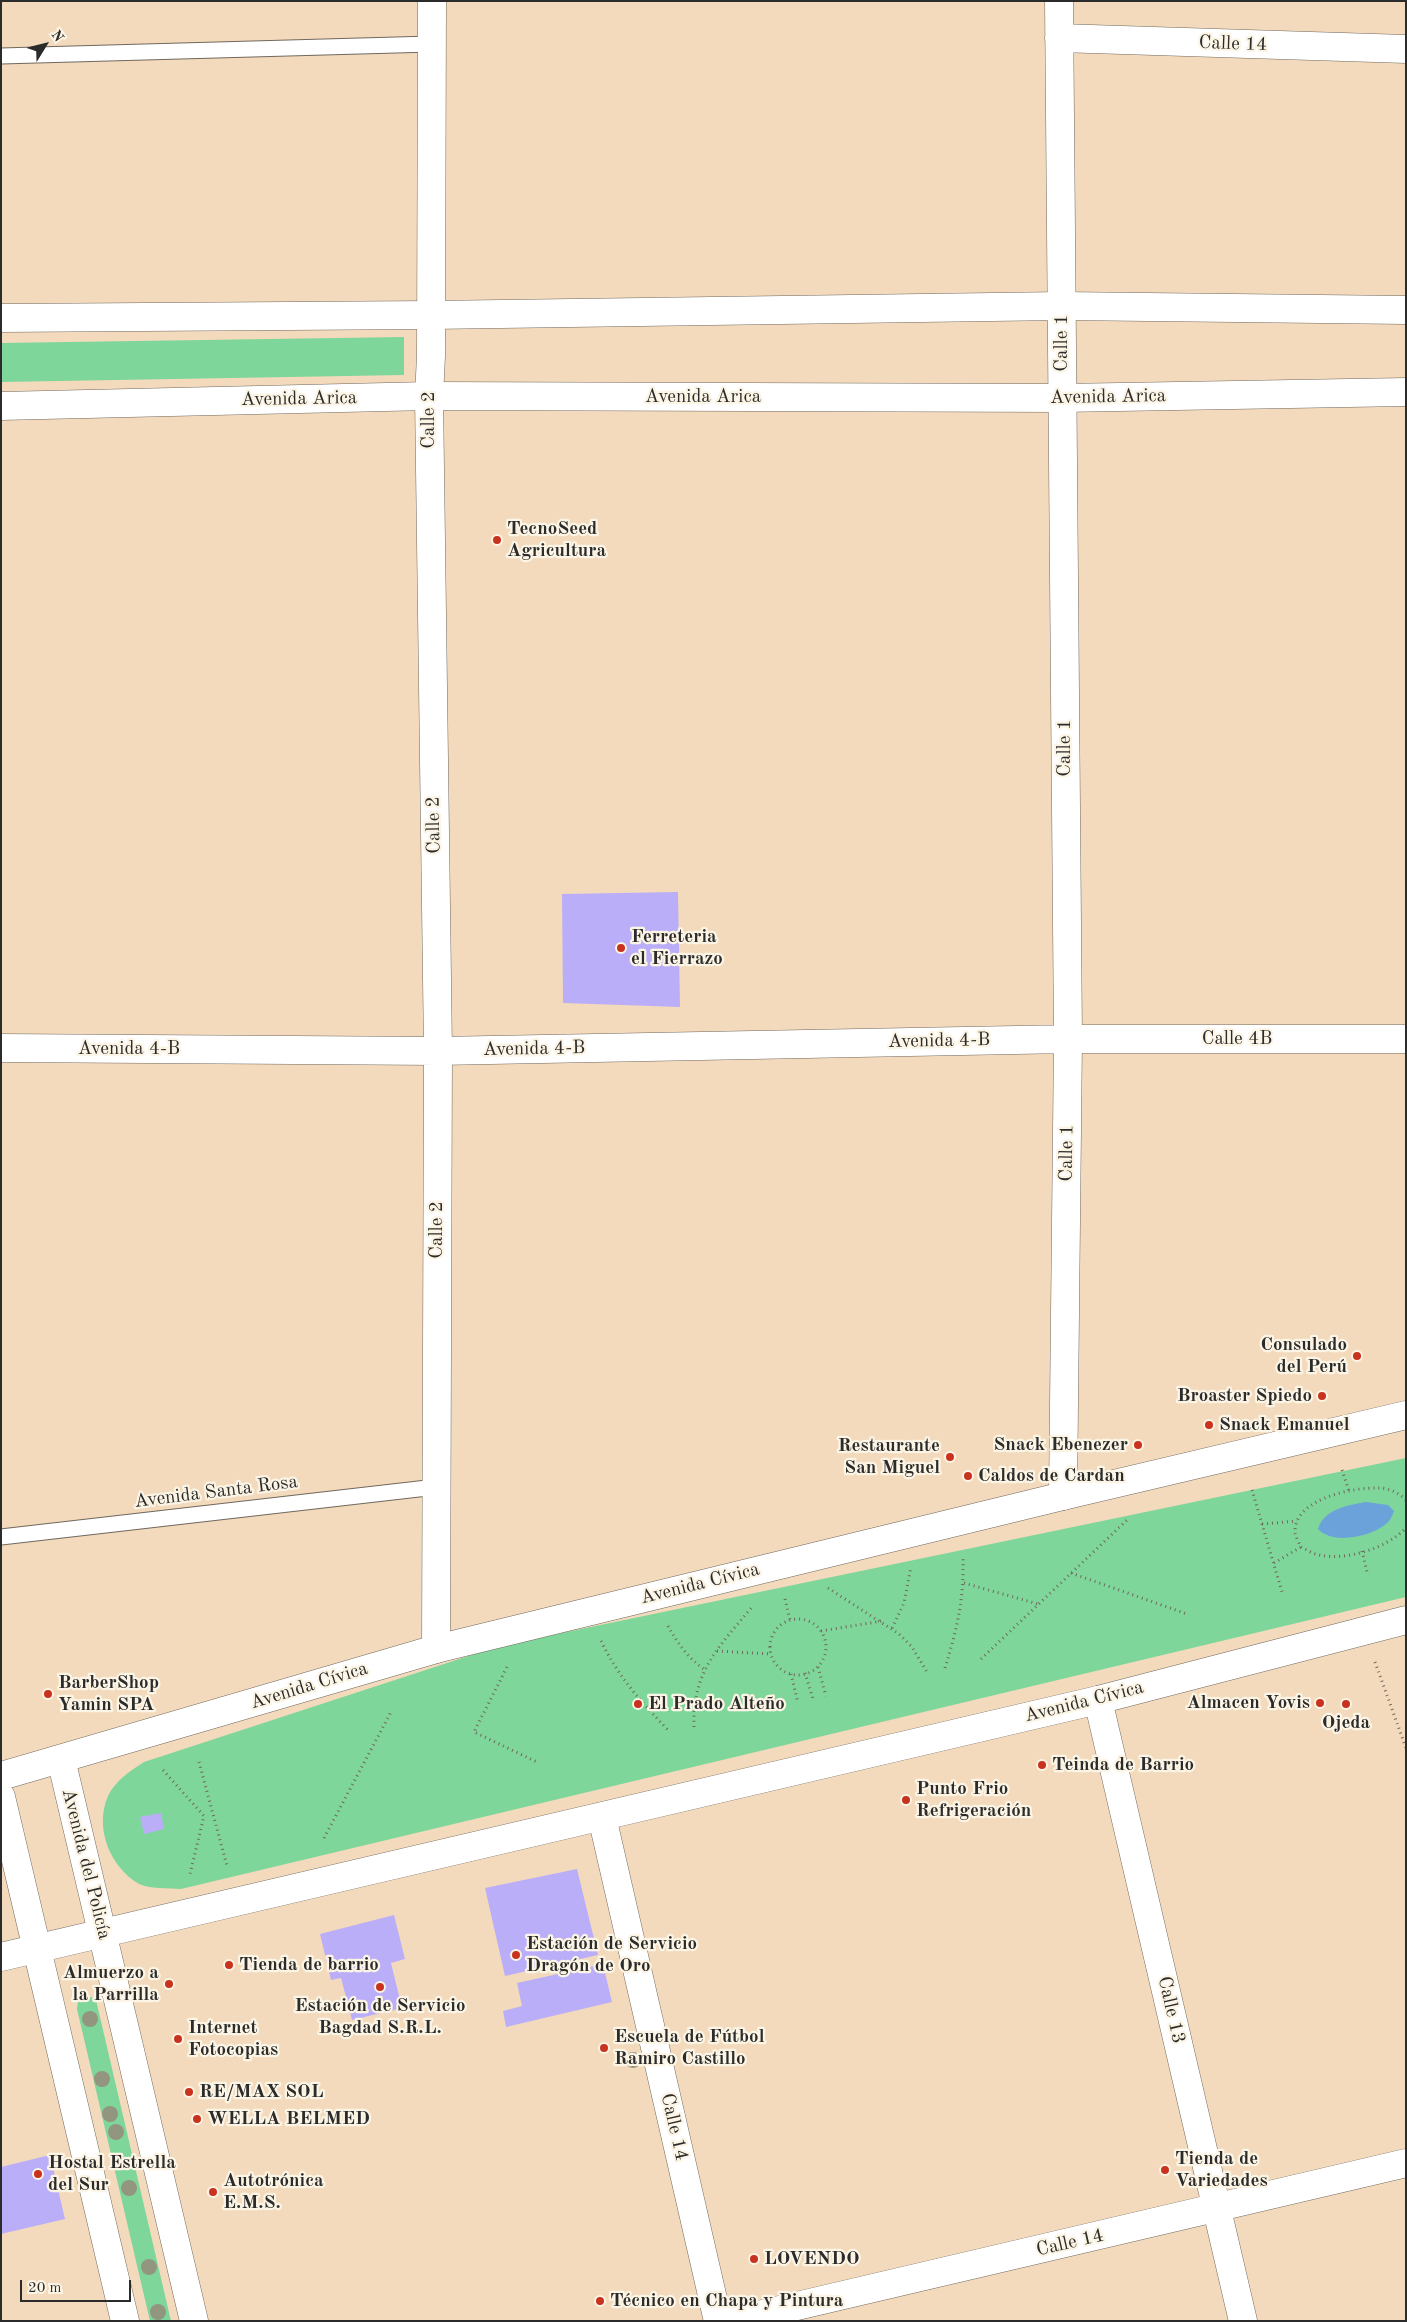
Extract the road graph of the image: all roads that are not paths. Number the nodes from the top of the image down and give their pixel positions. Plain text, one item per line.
1 (432, 1) edge
2 (1059, 1) edge
3 (1059, 38) junction
4 (432, 44) junction
5 (1406, 49) edge
6 (1, 56) edge
7 (1062, 306) junction
8 (1406, 310) edge
9 (431, 315) junction
10 (1, 318) edge
11 (1406, 392) edge
12 (429, 396) junction
13 (1062, 398) junction
14 (1, 406) edge
15 (1068, 1039) junction
16 (1406, 1039) edge
17 (1, 1048) edge
18 (438, 1051) junction
19 (1406, 1415) edge
20 (436, 1487) junction
21 (1063, 1496) junction
22 (1, 1537) edge
23 (1406, 1620) edge
24 (436, 1648) junction
25 (1098, 1700) junction
26 (61, 1758) junction
27 (1, 1776) edge
28 (1, 1797) edge
29 (602, 1817) junction
30 (103, 1934) junction
31 (38, 1949) junction
32 (1, 1957) edge
33 (1406, 2163) edge
34 (1217, 2209) junction
35 (125, 2321) edge
36 (194, 2321) edge
37 (718, 2321) edge
38 (733, 2321) edge
39 (1244, 2321) edge

1 - 4 street, Calle 2
2 - 3 street, Calle 1
3 - 5 street, Calle 14
3 - 7 street, Calle 1
4 - 6 lane
4 - 9 street, Calle 2
7 - 8 street
7 - 9 street
7 - 13 street, Calle 1
9 - 10 street
9 - 12 street, Calle 2
11 - 13 street, Avenida Arica
12 - 13 street, Avenida Arica
12 - 14 street, Avenida Arica
12 - 18 street, Calle 2
13 - 15 street, Calle 1
15 - 16 street, Calle 4B
15 - 18 street, Avenida 4-B
15 - 21 street, Calle 1
17 - 18 street, Avenida 4-B
18 - 20 street, Calle 2
19 - 21 street, Avenida Cívica
20 - 22 lane, Avenida Santa Rosa
20 - 24 street, Calle 2
21 - 24 street, Avenida Cívica
23 - 25 street, Avenida Cívica
24 - 26 street, Avenida Cívica
25 - 29 street, Avenida Cívica
25 - 34 street, Calle 13
26 - 27 street, Avenida Cívica
26 - 30 street, Avenida del Policía
28 - 31 street
29 - 30 street, Avenida Cívica
29 - 37 street, Calle 14
30 - 31 street, Avenida Cívica
30 - 36 street, Avenida del Policía
31 - 32 street, Avenida Cívica
31 - 35 street
33 - 34 street, Calle 14
34 - 38 street, Calle 14
34 - 39 street, Calle 13

